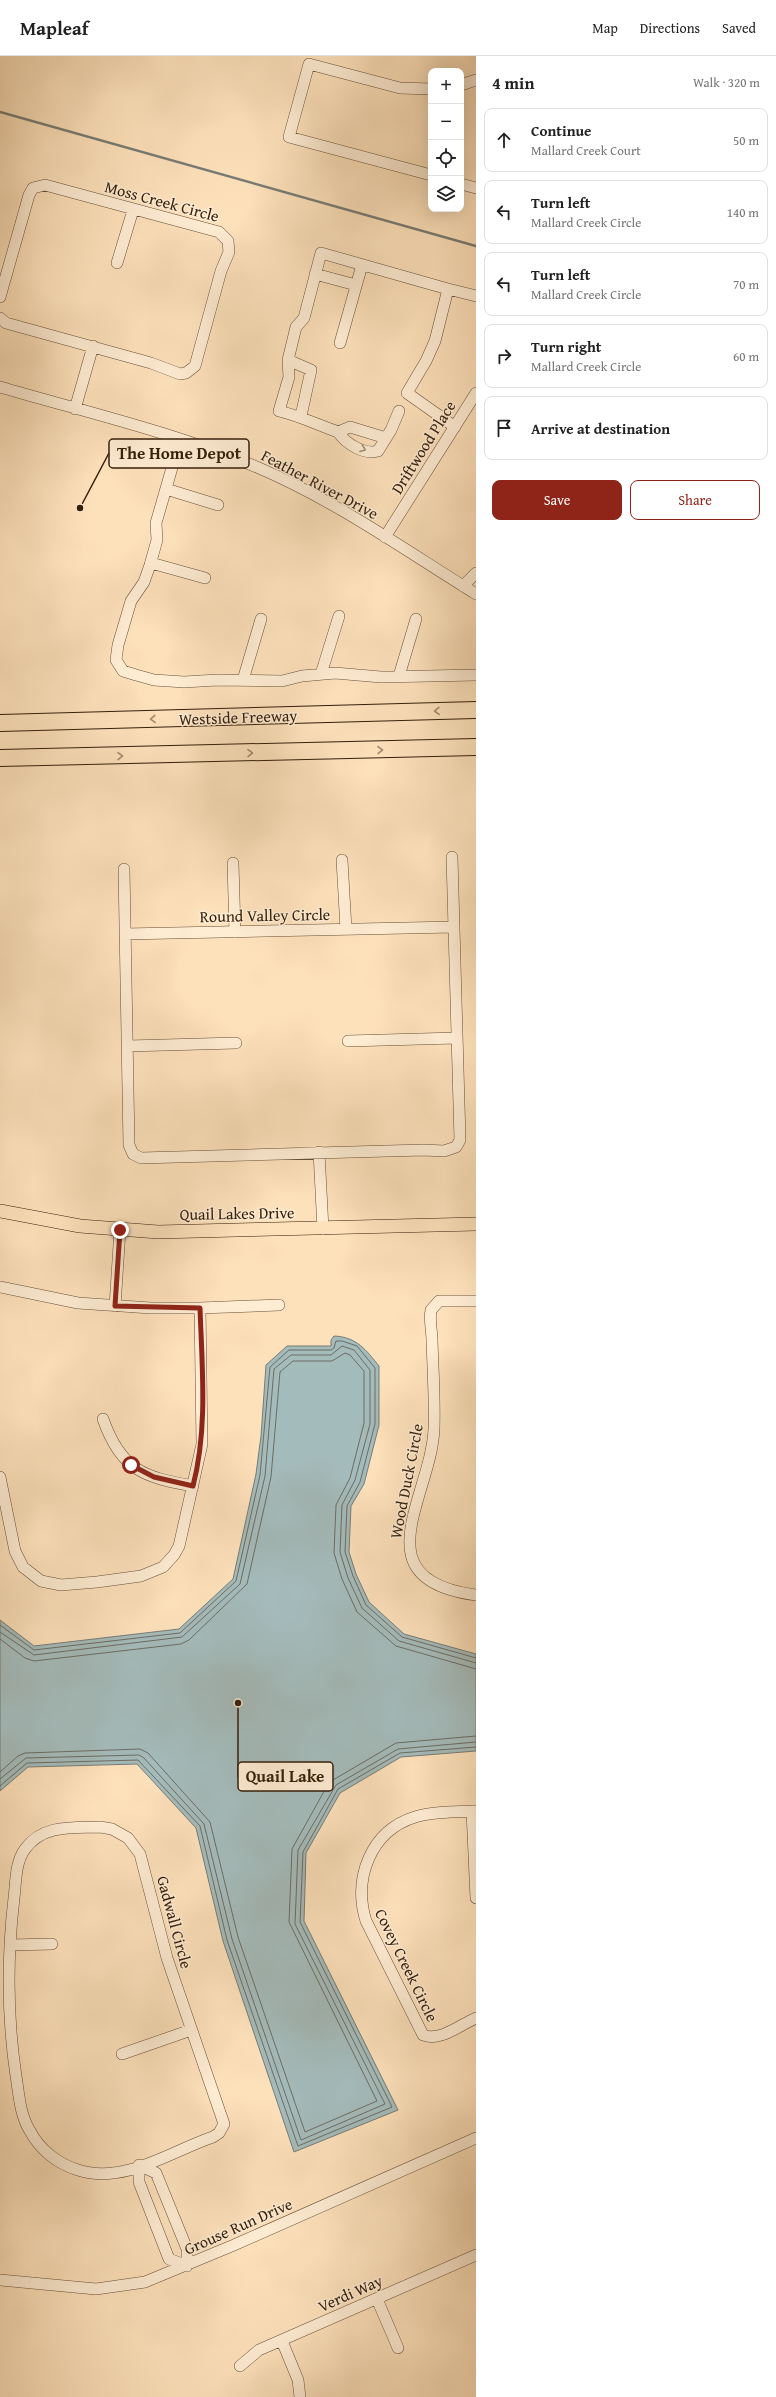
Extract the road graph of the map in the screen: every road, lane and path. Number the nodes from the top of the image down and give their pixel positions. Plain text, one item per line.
1 (476, 80) edge
2 (464, 84) edge
3 (428, 89) edge
4 (428, 174) edge
5 (464, 185) edge
6 (476, 188) edge
7 (133, 210) junction
8 (117, 263) dead end
9 (362, 265) junction
10 (315, 274) junction
11 (356, 285) junction
12 (448, 289) junction
13 (476, 296) edge
14 (0, 297) edge
15 (0, 318) edge
16 (340, 343) dead end
17 (93, 346) junction
18 (288, 360) junction
19 (0, 386) edge
20 (476, 394) edge
21 (75, 408) junction
22 (399, 411) dead end
23 (301, 416) junction
24 (455, 427) junction
25 (338, 432) junction
26 (386, 438) junction
27 (180, 440) junction
28 (166, 489) junction
29 (218, 504) dead end
30 (385, 537) junction
31 (151, 563) junction
32 (476, 573) edge
33 (205, 578) dead end
34 (463, 586) junction
35 (476, 594) edge
36 (339, 616) dead end
37 (261, 618) dead end
38 (416, 619) dead end
39 (321, 674) junction
40 (399, 676) junction
41 (476, 676) edge
42 (243, 680) junction
43 (476, 710) edge
44 (0, 714) edge
45 (22, 722) junction
46 (0, 723) edge
47 (476, 747) edge
48 (81, 757) junction
49 (0, 758) edge
50 (0, 769) edge
51 (452, 857) dead end
52 (342, 860) dead end
53 (233, 863) dead end
54 (124, 869) dead end
55 (453, 927) junction
56 (346, 929) junction
57 (235, 932) junction
58 (126, 934) junction
59 (456, 1038) junction
60 (348, 1041) dead end
61 (236, 1042) dead end
62 (128, 1046) junction
63 (319, 1152) junction
64 (0, 1211) edge
65 (476, 1224) edge
66 (323, 1229) junction
67 (120, 1230) junction
68 (0, 1287) edge
69 (476, 1301) edge
70 (280, 1305) dead end
71 (115, 1306) junction
72 (200, 1308) junction
73 (103, 1419) dead end
74 (0, 1477) edge
75 (193, 1486) junction
76 (476, 1595) edge
77 (474, 1811) edge
78 (476, 1898) edge
79 (52, 1944) dead end
80 (10, 1945) junction
81 (476, 2018) edge
82 (191, 2030) junction
83 (122, 2054) dead end
84 (476, 2138) edge
85 (139, 2165) junction
86 (476, 2255) edge
87 (187, 2266) junction
88 (0, 2280) edge
89 (377, 2299) junction
90 (282, 2341) junction
91 (398, 2348) dead end
92 (240, 2366) dead end
93 (300, 2397) edge

1 - 2 street
3 - 4 street
5 - 6 street
7 - 8 street
7 - 14 street, Moss Creek Circle
7 - 17 street, Moss Creek Circle
9 - 10 street
9 - 11 street
9 - 12 street
10 - 11 street
10 - 18 street
11 - 16 street
12 - 13 street
12 - 24 street
15 - 17 street, Moss Creek Circle
17 - 21 street
18 - 23 street
18 - 23 street
19 - 21 street, Feather River Drive
20 - 24 street, Driftwood Place
21 - 27 street, Feather River Drive
22 - 26 street
23 - 25 street
24 - 30 street, Driftwood Place
25 - 26 street
25 -> 26 street
27 - 28 street
27 - 30 street, Feather River Drive
28 - 29 street
28 - 31 street
30 - 34 street, Feather River Drive
31 - 33 street
31 - 42 street
32 - 34 street
34 - 35 street, Feather River Drive
36 - 39 street
37 - 42 street
38 - 40 street
39 - 40 street
39 - 42 street
40 - 41 street
43 -> 45 highway, Westside Freeway
44 - 45 highway
45 - 46 highway, Westside Freeway
48 -> 47 highway
48 - 49 highway
48 - 50 highway
51 - 55 street
52 - 56 street
53 - 57 street
54 - 58 street
55 - 56 street, Round Valley Circle
55 - 59 street
56 - 57 street, Round Valley Circle
57 - 58 street, Round Valley Circle
58 - 62 street
59 - 60 street
59 - 63 street
61 - 62 street
62 - 63 street
63 - 66 street
64 - 67 main road, Quail Lakes Drive
65 - 66 main road, Quail Lakes Drive
66 - 67 main road, Quail Lakes Drive
67 - 71 street
68 - 71 street
69 - 76 street, Wood Duck Circle
70 - 72 street
71 - 72 street
72 - 75 street
73 - 75 street
74 - 75 street
77 - 78 street
77 - 81 street, Covey Creek Circle
79 - 80 street
80 - 82 street, Gadwall Circle
80 - 85 street, Gadwall Circle
82 - 83 street
82 - 85 street, Gadwall Circle
84 - 87 street, Grouse Run Drive
85 - 87 street
85 - 87 street
86 - 89 street, Verdi Way
87 - 88 street, Grouse Run Drive
89 - 90 street, Verdi Way
89 - 91 street
90 - 92 street, Verdi Way
90 - 93 street

